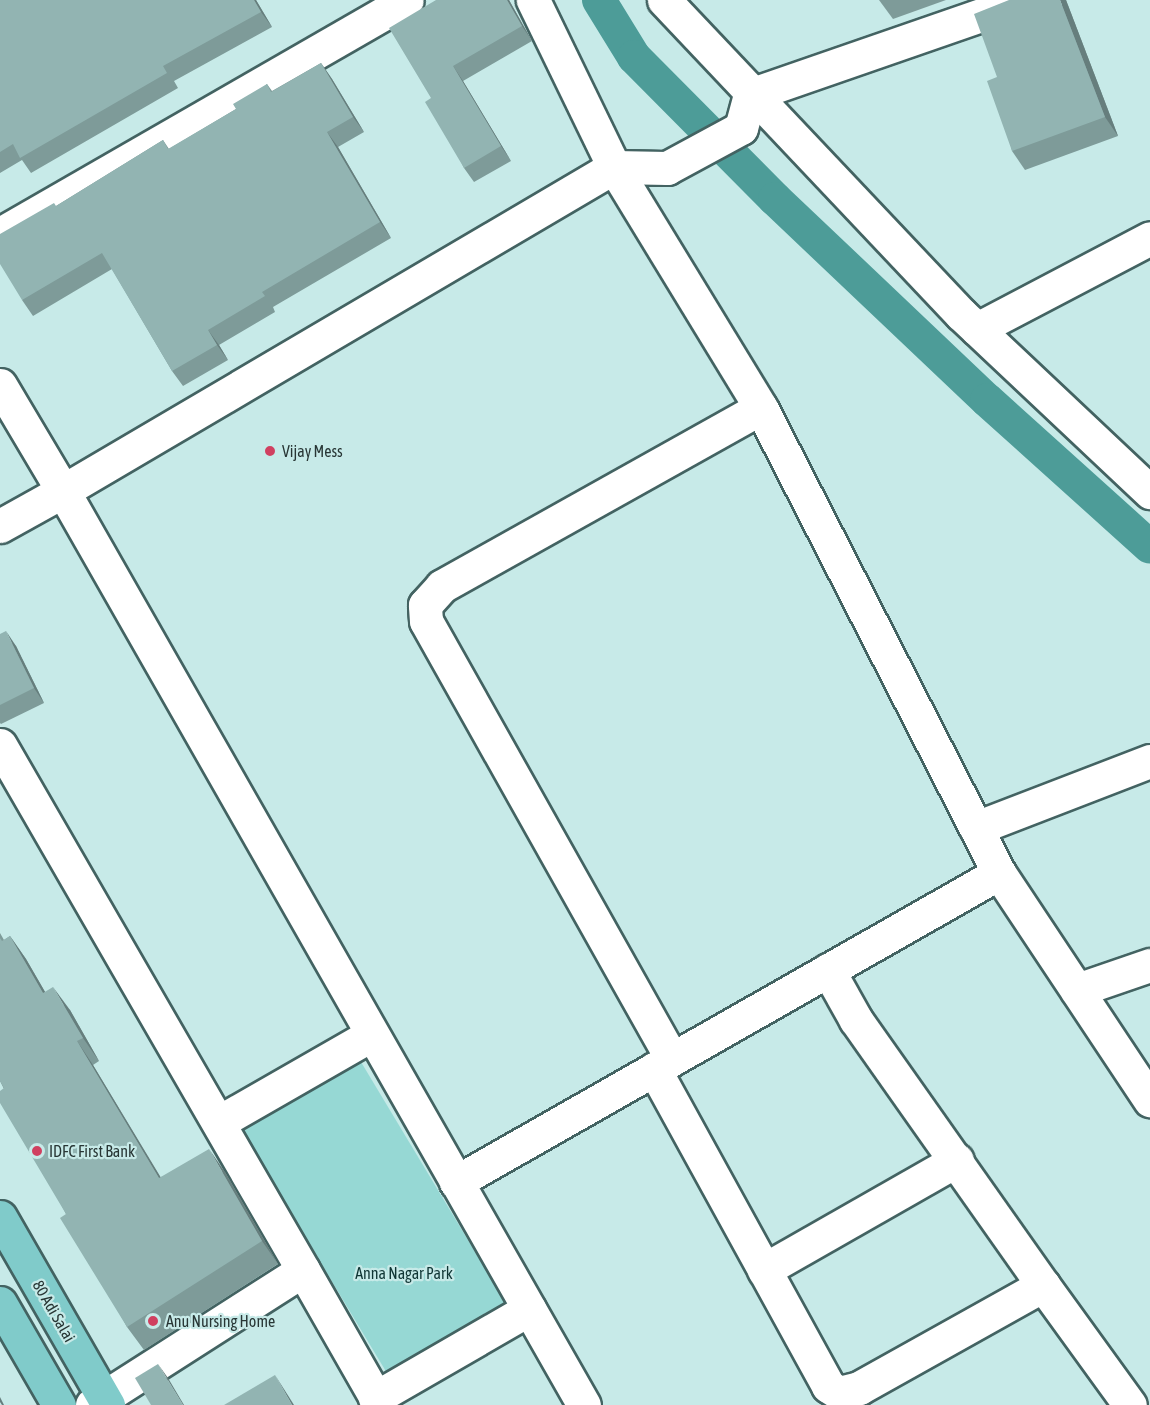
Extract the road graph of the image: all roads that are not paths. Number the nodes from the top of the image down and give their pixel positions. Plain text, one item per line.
1 (408, 0) edge
2 (533, 0) edge
3 (664, 0) edge
4 (1024, 0) edge
5 (750, 95) junction
6 (614, 167) junction
7 (0, 234) edge
8 (1150, 238) edge
9 (977, 330) junction
10 (0, 385) edge
11 (761, 408) junction
12 (63, 491) junction
13 (1150, 492) edge
14 (0, 526) edge
15 (0, 745) edge
16 (1150, 761) edge
17 (976, 828) junction
18 (999, 873) junction
19 (1150, 965) edge
20 (828, 970) junction
21 (1077, 990) junction
22 (371, 1035) junction
23 (663, 1064) junction
24 (1150, 1101) edge
25 (219, 1122) junction
26 (957, 1160) junction
27 (456, 1182) junction
28 (0, 1217) edge
29 (303, 1270) junction
30 (764, 1270) junction
31 (1043, 1285) junction
32 (0, 1303) edge
33 (529, 1309) junction
34 (377, 1401) edge
35 (101, 1403) edge
36 (59, 1405) edge
37 (584, 1405) edge
38 (1130, 1405) edge

1 - 7 street
2 - 6 street
3 - 5 street
4 - 5 street
5 - 6 street
5 - 9 street
6 - 11 street
6 - 12 street
8 - 9 street
9 - 13 street
10 - 12 street
11 - 17 street
11 - 23 street
12 - 14 street
12 - 22 street
15 - 25 street
16 - 17 street
17 - 18 street
18 - 20 street
18 - 21 street
19 - 21 street
20 - 23 street
20 - 26 street
21 - 24 street
22 - 25 street
22 - 27 street
23 - 27 street
23 - 30 street
25 - 29 street
26 - 30 street
26 - 31 street
27 - 33 street
28 - 35 main road, 80 Adi Salai
29 - 34 street
29 - 35 street
30 - 31 street
31 - 38 street
32 - 36 main road
33 - 34 street
33 - 37 street

